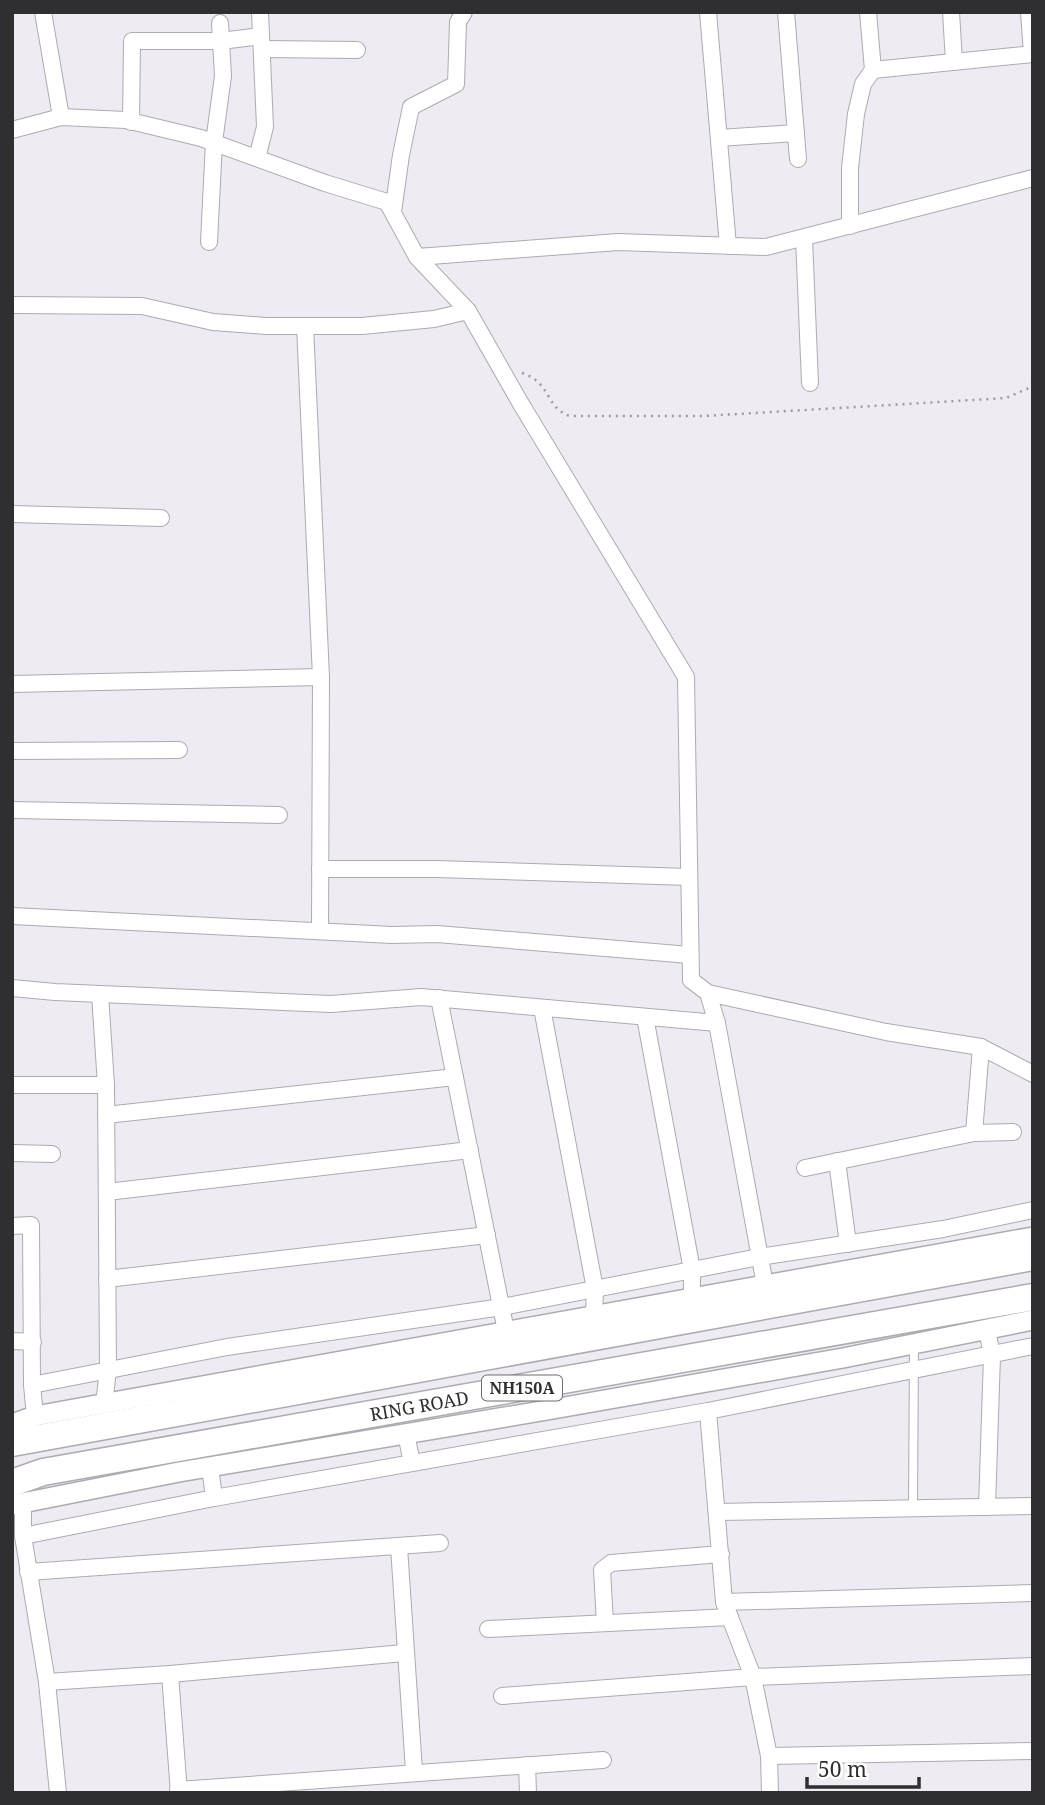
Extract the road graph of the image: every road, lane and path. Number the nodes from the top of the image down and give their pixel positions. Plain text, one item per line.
1 (43, 12) edge
2 (260, 12) edge
3 (464, 12) edge
4 (708, 12) edge
5 (786, 12) edge
6 (868, 12) edge
7 (951, 12) edge
8 (1029, 12) edge
9 (220, 23) dead end
10 (221, 41) junction
11 (261, 42) junction
12 (357, 50) dead end
13 (1032, 54) edge
14 (954, 62) junction
15 (873, 70) junction
16 (61, 117) junction
17 (131, 122) junction
18 (12, 130) edge
19 (796, 133) junction
20 (719, 138) junction
21 (214, 142) junction
22 (257, 158) junction
23 (798, 159) dead end
24 (1033, 178) edge
25 (393, 212) junction
26 (850, 226) junction
27 (804, 238) junction
28 (209, 242) dead end
29 (728, 246) junction
30 (416, 257) junction
31 (12, 305) edge
32 (468, 311) junction
33 (305, 326) junction
34 (505, 375) junction
35 (810, 383) dead end
36 (1033, 383) edge
37 (12, 513) edge
38 (161, 518) dead end
39 (321, 677) junction
40 (12, 684) edge
41 (180, 750) dead end
42 (12, 751) edge
43 (12, 810) edge
44 (279, 815) dead end
45 (320, 869) junction
46 (689, 877) junction
47 (12, 916) edge
48 (320, 931) junction
49 (690, 955) junction
50 (12, 988) edge
51 (708, 993) junction
52 (100, 994) junction
53 (439, 998) junction
54 (735, 999) junction
55 (542, 1007) junction
56 (645, 1017) junction
57 (717, 1023) junction
58 (981, 1047) junction
59 (1033, 1074) edge
60 (454, 1077) junction
61 (12, 1085) edge
62 (106, 1085) junction
63 (106, 1115) junction
64 (1013, 1132) dead end
65 (974, 1133) junction
66 (470, 1150) junction
67 (12, 1153) edge
68 (52, 1154) dead end
69 (837, 1161) junction
70 (805, 1168) dead end
71 (107, 1192) junction
72 (1033, 1210) edge
73 (12, 1226) edge
74 (487, 1235) junction
75 (1033, 1237) edge
76 (848, 1244) junction
77 (759, 1257) junction
78 (1033, 1257) edge
79 (692, 1270) junction
80 (107, 1279) junction
81 (765, 1284) junction
82 (595, 1289) junction
83 (1033, 1297) edge
84 (692, 1298) junction
85 (502, 1307) junction
86 (594, 1315) junction
87 (1033, 1320) edge
88 (987, 1329) junction
89 (506, 1331) junction
90 (12, 1341) edge
91 (33, 1342) junction
92 (914, 1344) junction
93 (1033, 1346) edge
94 (992, 1356) junction
95 (108, 1370) junction
96 (913, 1371) junction
97 (32, 1385) junction
98 (104, 1404) junction
99 (708, 1411) junction
100 (35, 1416) junction
101 (513, 1416) junction
102 (12, 1424) edge
103 (406, 1434) junction
104 (12, 1443) edge
105 (519, 1444) junction
106 (412, 1463) junction
107 (210, 1467) junction
108 (16, 1497) edge
109 (215, 1498) junction
110 (1033, 1506) edge
111 (987, 1507) junction
112 (913, 1508) junction
113 (718, 1512) junction
114 (23, 1536) junction
115 (440, 1543) dead end
116 (399, 1547) junction
117 (721, 1554) junction
118 (28, 1572) junction
119 (1033, 1593) edge
120 (727, 1610) junction
121 (605, 1623) junction
122 (488, 1629) dead end
123 (404, 1653) junction
124 (1033, 1666) edge
125 (170, 1674) junction
126 (753, 1677) junction
127 (47, 1682) junction
128 (502, 1696) dead end
129 (1033, 1751) edge
130 (769, 1756) junction
131 (603, 1759) dead end
132 (527, 1765) junction
133 (414, 1772) junction
134 (179, 1791) edge
135 (58, 1793) edge
136 (528, 1793) edge
137 (770, 1793) edge

1 - 16 street
2 - 11 street
3 - 25 street
4 - 20 street
5 - 19 street
6 - 15 street
7 - 14 street
8 - 13 street
9 - 10 street
10 - 11 street
10 - 17 street
10 - 21 street
11 - 12 street
11 - 22 street
13 - 14 street
14 - 15 street
15 - 26 street
16 - 17 street
16 - 18 street
17 - 21 street
19 - 20 street
19 - 23 street
20 - 29 street
21 - 22 street
21 - 28 street
22 - 25 street
24 - 26 street
25 - 30 street
26 - 27 street
27 - 29 street
27 - 35 street
29 - 30 street
30 - 32 street
31 - 33 street
32 - 33 street
32 - 34 street
33 - 39 street
34 - 36 path
34 - 46 street
37 - 38 street
39 - 40 street
39 - 45 street
41 - 42 street
43 - 44 street
45 - 46 street
45 - 48 street
46 - 49 street
47 - 48 street
48 - 49 street
49 - 51 street
50 - 52 street
51 - 54 street
51 - 57 street
52 - 53 street
52 - 62 street
53 - 55 street
53 - 60 street
54 - 57 street
54 - 58 street
55 - 56 street
55 - 82 street
56 - 57 street
56 - 79 street
57 - 77 street
58 - 59 street
58 - 65 street
60 - 63 street
60 - 66 street
61 - 62 street
62 - 63 street
63 - 71 street
64 - 65 street
65 - 69 street
66 - 71 street
66 - 74 street
67 - 68 street
69 - 70 street
69 - 76 street
71 - 80 street
72 - 76 street
73 - 91 street
74 - 80 street
74 - 85 street
75 - 81 street
76 - 77 street
77 - 79 street
77 - 81 street
78 - 104 highway, RING ROAD / NH150A
79 - 82 street
79 - 84 street
80 - 95 street
81 - 84 street
82 - 85 street
82 - 86 street
83 - 108 highway, RING ROAD / NH150A
84 - 86 street
85 - 89 street
85 - 95 street
86 - 89 street
87 - 88 street
88 - 92 street
88 - 94 street
89 - 98 street
90 - 91 street
91 - 97 street
92 - 96 lane
92 - 101 street
93 - 94 street
94 - 96 street
94 - 111 street
95 - 97 street
95 - 98 street
96 - 99 street
96 - 112 lane
97 - 100 street
98 - 100 street
99 - 105 street
99 - 113 street
100 - 102 street
101 - 103 street
101 - 105 street
103 - 106 street
103 - 107 street
105 - 106 street
106 - 109 street
107 - 108 street
107 - 109 street
108 - 114 street
109 - 114 street
110 - 111 street
111 - 112 street
112 - 113 street
113 - 117 street
114 - 118 street
115 - 116 street
116 - 118 street
116 - 123 street
117 - 120 street
117 - 121 street
118 - 127 street
119 - 120 street
120 - 121 street
120 - 126 street
121 - 122 street
123 - 125 street
123 - 133 street
124 - 126 street
125 - 127 street
125 - 134 street
126 - 128 street
126 - 130 street
127 - 135 street
129 - 130 street
130 - 137 street
131 - 132 street
132 - 133 street
132 - 136 street
133 - 134 street

